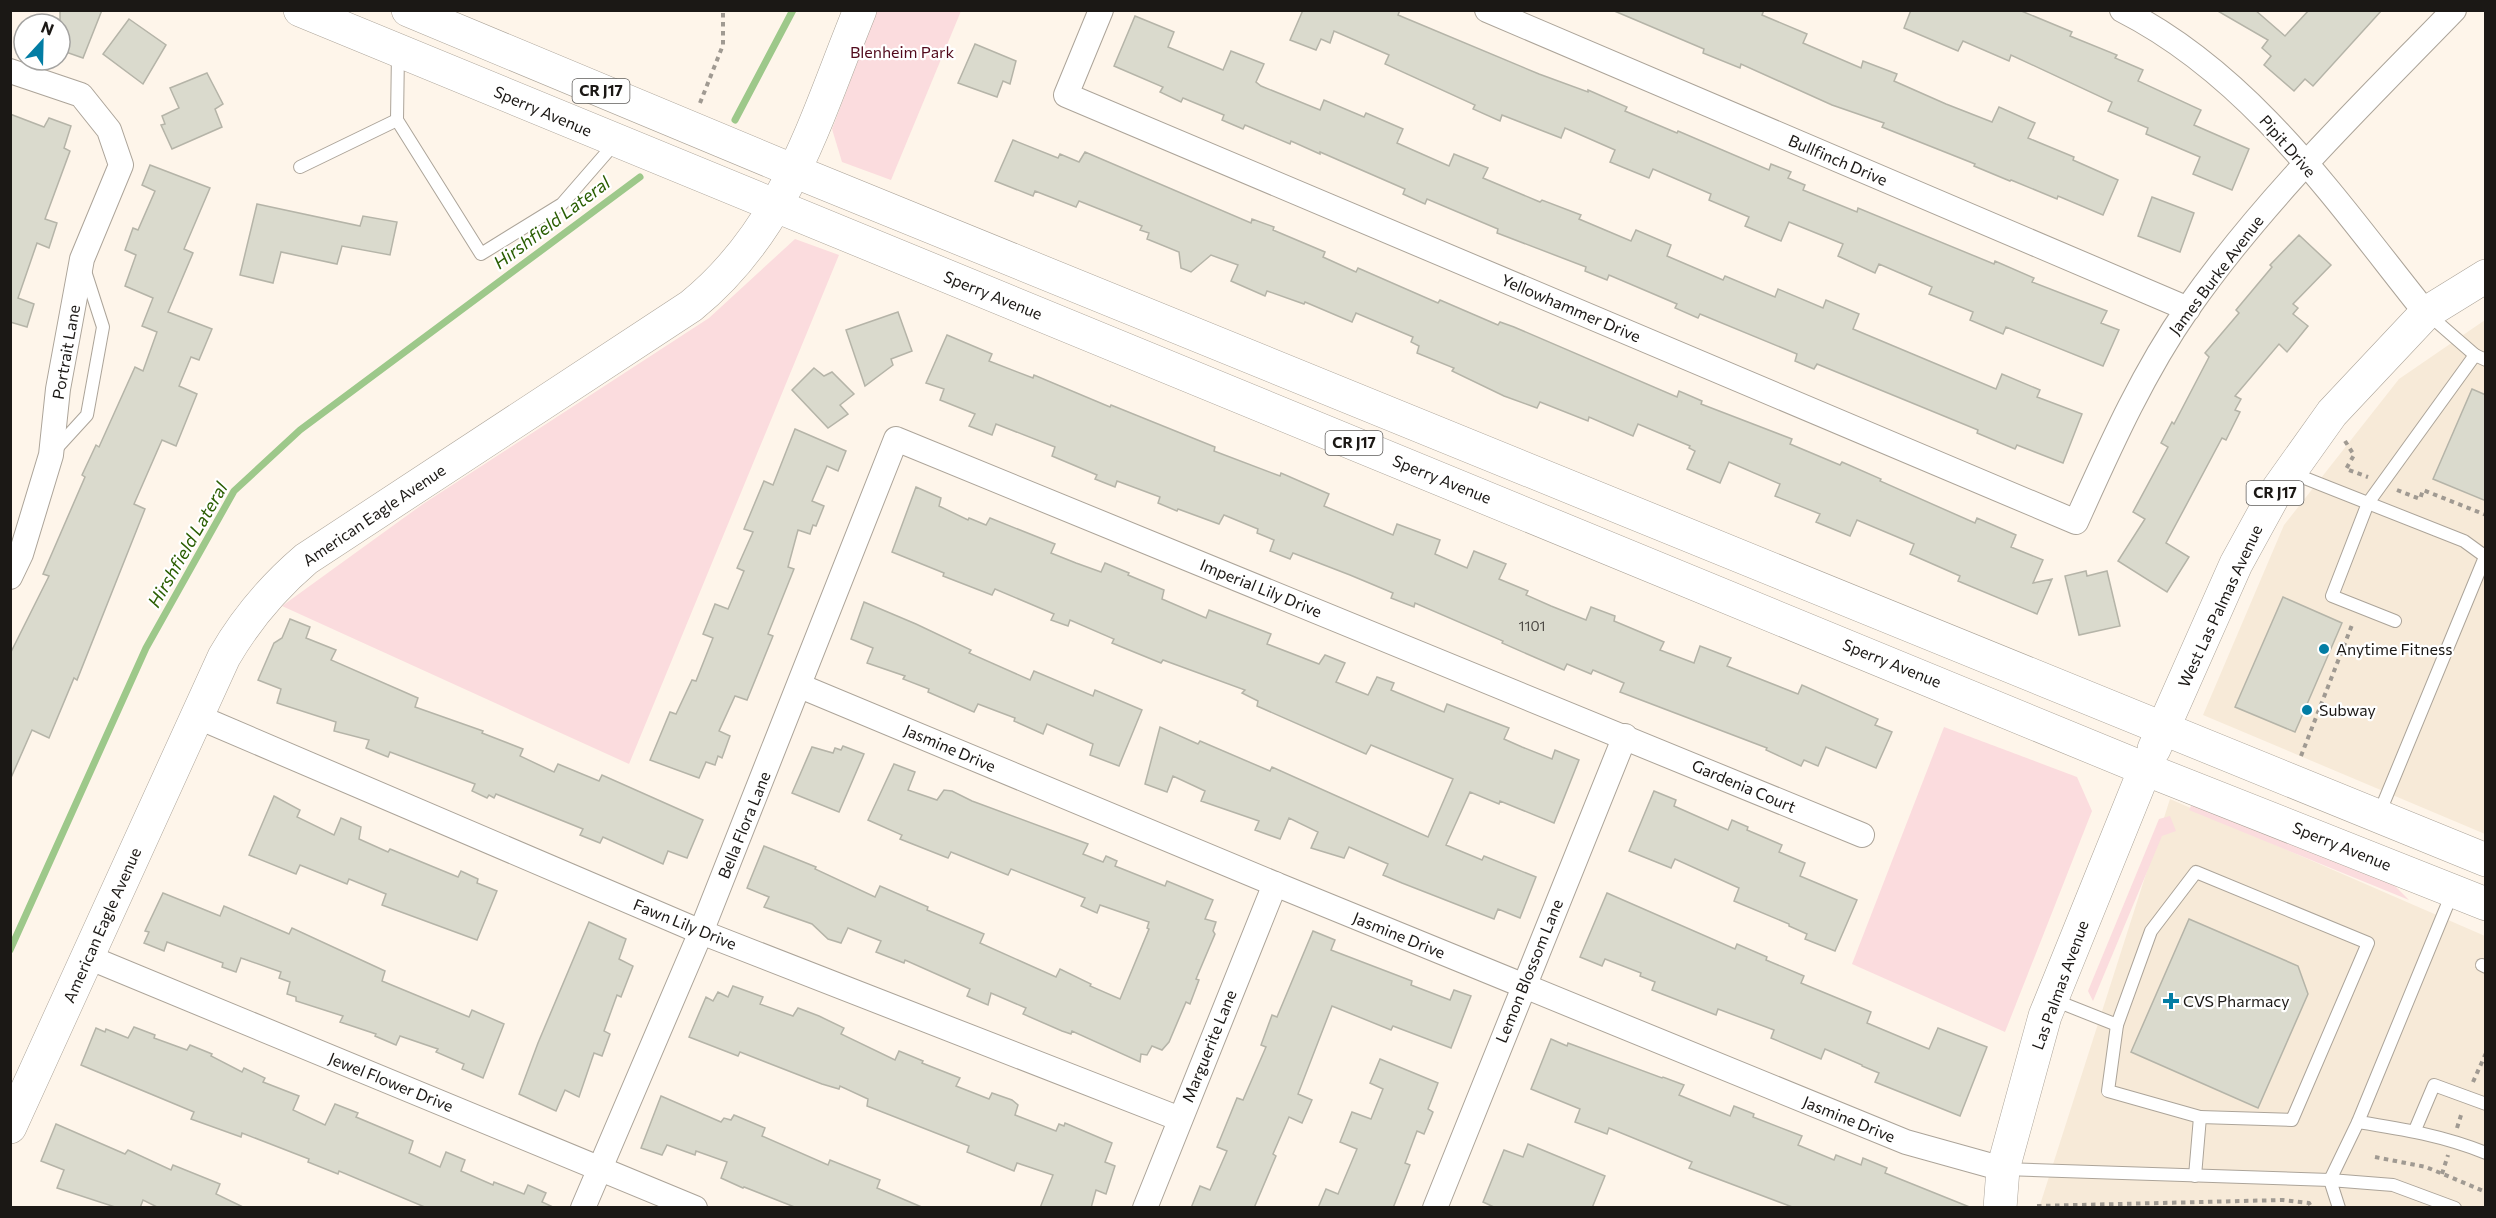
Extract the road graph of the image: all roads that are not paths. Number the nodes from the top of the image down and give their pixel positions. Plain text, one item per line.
1 (300, 10) edge
2 (408, 10) edge
3 (860, 10) edge
4 (1101, 10) edge
5 (1487, 10) edge
6 (2122, 10) edge
7 (2454, 10) edge
8 (398, 51) junction
9 (10, 71) edge
10 (397, 120) junction
11 (616, 141) junction
12 (2305, 164) junction
13 (300, 167) dead end
14 (794, 171) junction
15 (777, 206) junction
16 (82, 259) junction
17 (2480, 285) edge
18 (2188, 309) junction
19 (2426, 313) junction
20 (2480, 358) edge
21 (896, 439) joint
22 (51, 455) junction
23 (2290, 472) junction
24 (2368, 503) junction
25 (2076, 522) joint
26 (2485, 557) edge
27 (10, 577) edge
28 (2394, 621) dead end
29 (800, 686) junction
30 (196, 716) junction
31 (2163, 730) junction
32 (1625, 736) junction
33 (2145, 769) junction
34 (2378, 817) junction
35 (1862, 835) dead end
36 (2486, 860) edge
37 (1275, 884) junction
38 (2453, 891) junction
39 (2486, 904) edge
40 (702, 932) junction
41 (88, 957) junction
42 (1523, 986) junction
43 (2052, 999) junction
44 (2117, 1025) junction
45 (2486, 1104) edge
46 (2200, 1117) junction
47 (1180, 1119) junction
48 (2358, 1122) junction
49 (10, 1127) edge
50 (2415, 1130) junction
51 (2486, 1153) edge
52 (599, 1168) junction
53 (2003, 1169) junction
54 (2195, 1176) junction
55 (2330, 1180) junction
56 (584, 1208) edge
57 (696, 1208) edge
58 (1145, 1208) edge
59 (1435, 1208) edge
60 (2000, 1208) edge
61 (2339, 1208) edge
62 (2455, 1208) edge

1 - 8 main road, Sperry Avenue / CR J17
2 - 14 main road, CR J17
3 - 14 main road, American Eagle Avenue
4 - 25 street, Yellowhammer Drive
5 - 18 street, Bullfinch Drive
6 - 12 street, Pipit Drive
7 - 12 street, James Burke Avenue
8 - 10 lane
8 - 11 main road, Sperry Avenue / CR J17
9 - 16 street, Portrait Lane
10 - 11 lane
10 - 13 lane
11 - 15 main road, Sperry Avenue / CR J17
12 - 18 street, James Burke Avenue
12 - 19 street, Pipit Drive
14 - 15 main road, American Eagle Avenue
14 - 31 main road, CR J17
15 - 30 main road, American Eagle Avenue
15 - 33 main road, Sperry Avenue / CR J17
16 - 22 street, Portrait Lane
16 - 22 lane
17 - 19 main road, West Las Palmas Avenue / CR J17
18 - 25 street, James Burke Avenue
19 - 20 lane
19 - 23 main road, West Las Palmas Avenue / CR J17
20 - 24 lane
21 - 29 street, Bella Flora Lane
21 - 32 street, Imperial Lily Drive
22 - 27 street, Portrait Lane
23 - 24 lane
23 - 31 main road, West Las Palmas Avenue / CR J17
24 - 26 lane
24 - 28 lane
26 - 34 lane
29 - 37 street, Jasmine Drive
29 - 40 street, Bella Flora Lane
30 - 40 street, Fawn Lily Drive
30 - 41 main road, American Eagle Avenue
31 - 33 main road, West Las Palmas Avenue / CR J17
31 - 34 main road
32 - 35 street, Gardenia Court
32 - 42 street, Lemon Blossom Lane
33 - 38 main road, Sperry Avenue
33 - 43 main road, Las Palmas Avenue
34 - 36 main road
37 - 42 street, Jasmine Drive
37 - 47 street, Marguerite Lane
38 - 39 main road, Sperry Avenue
38 - 48 lane
40 - 47 street, Fawn Lily Drive
40 - 52 street, Bella Flora Lane
41 - 49 main road, American Eagle Avenue
41 - 52 street, Jewel Flower Drive
42 - 53 street, Jasmine Drive
42 - 59 street, Lemon Blossom Lane
43 - 44 lane
43 - 53 main road, Las Palmas Avenue
44 - 46 lane
44 - 46 lane
45 - 50 lane
46 - 54 lane
47 - 58 street, Marguerite Lane
48 - 50 lane
48 - 55 lane
50 - 51 lane
52 - 56 street, Bella Flora Lane
52 - 57 street, Jewel Flower Drive
53 - 54 lane
53 - 60 main road, Las Palmas Avenue
54 - 55 lane
55 - 61 lane
55 - 62 lane

